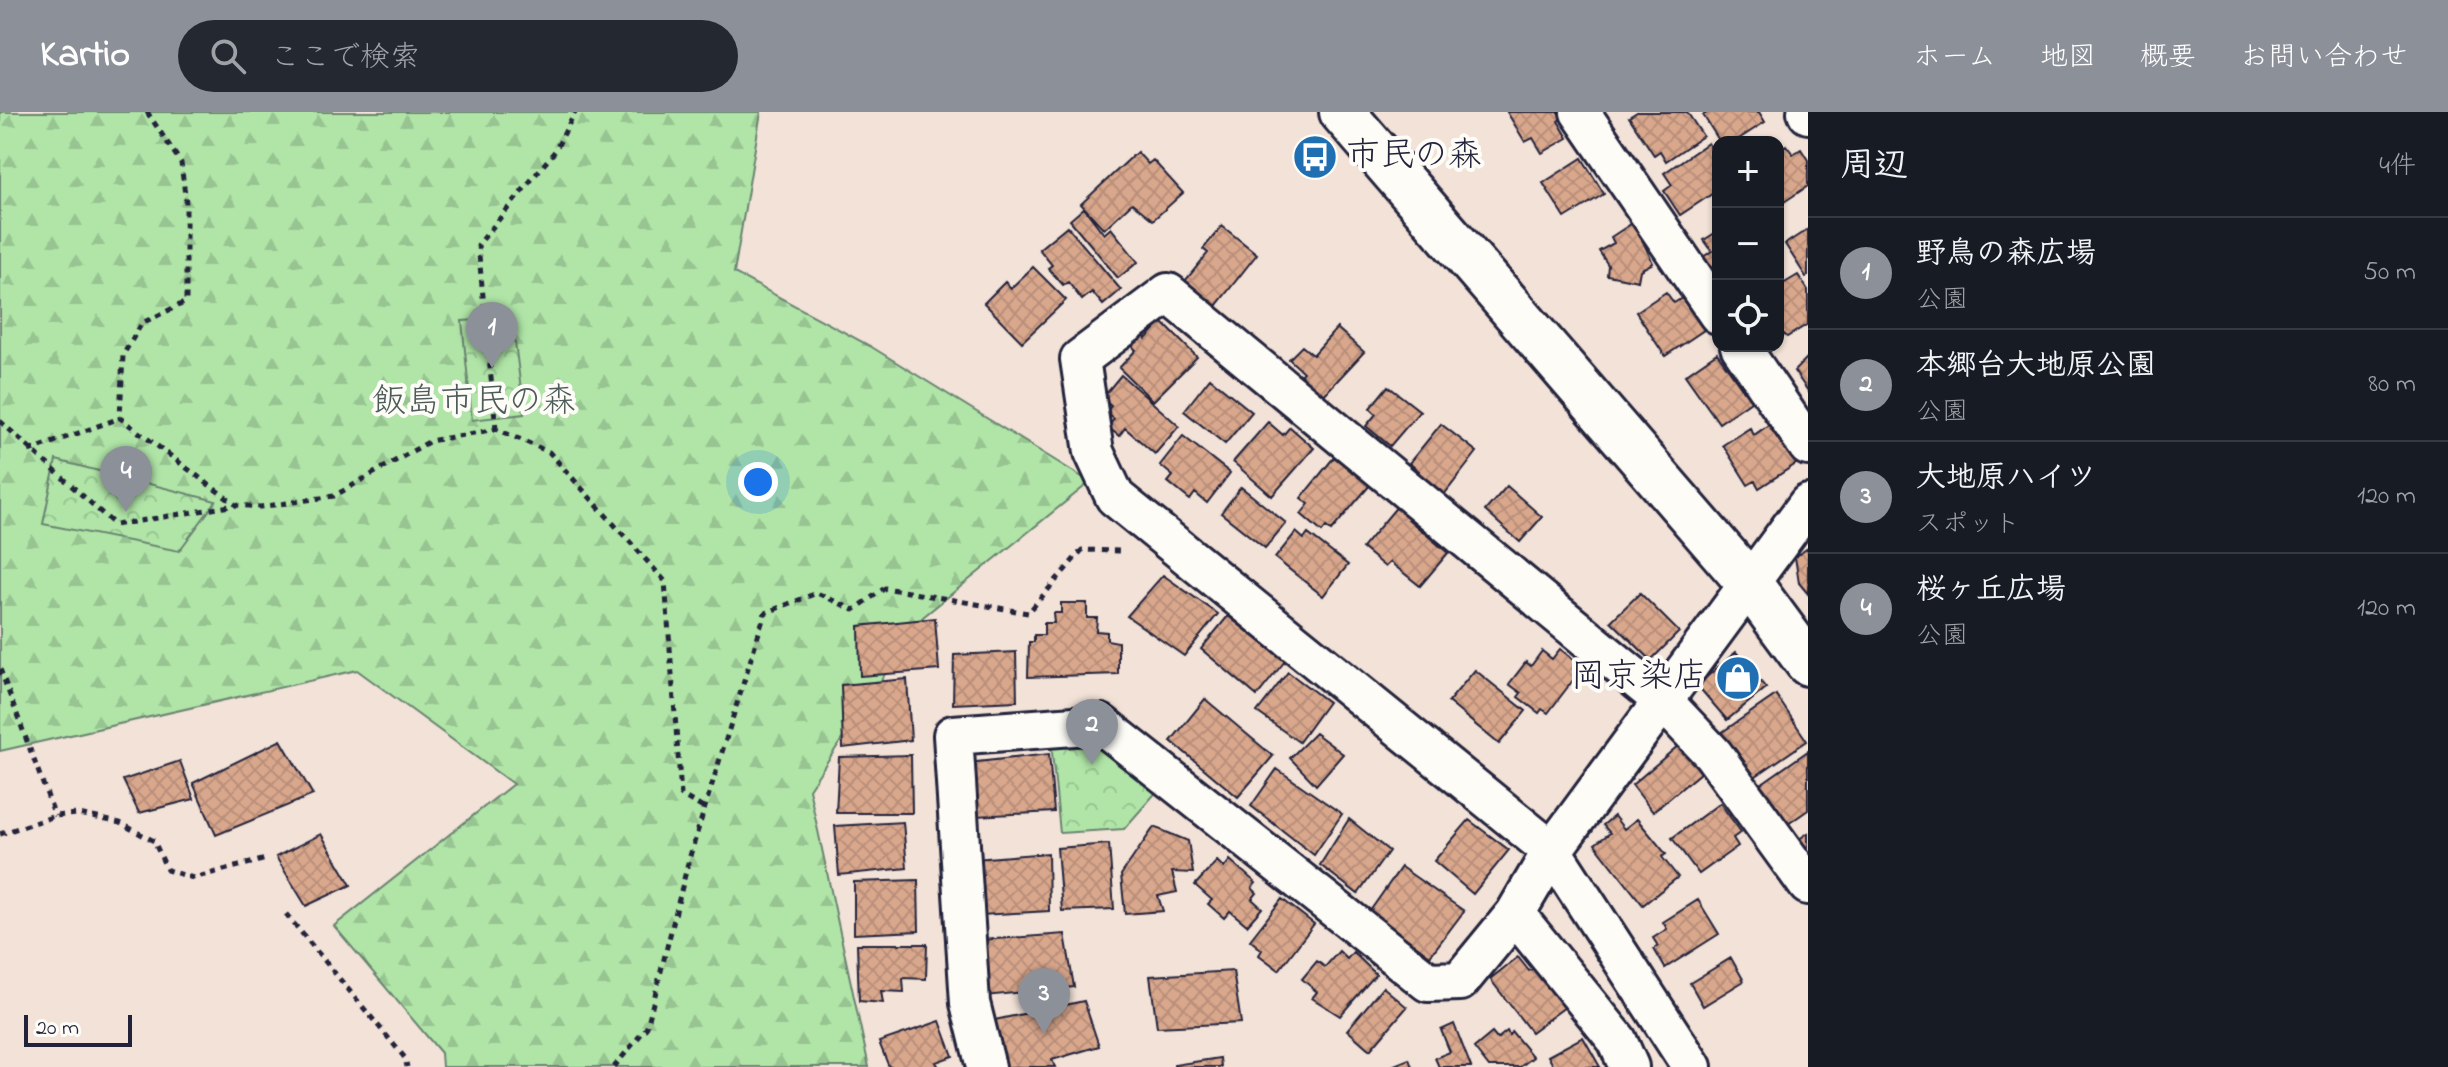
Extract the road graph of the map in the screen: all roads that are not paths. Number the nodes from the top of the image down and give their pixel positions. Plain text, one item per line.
1 (1342, 112) edge
2 (1580, 112) edge
3 (1712, 305) edge
4 (1744, 352) edge
5 (1808, 446) edge
6 (1808, 504) edge
7 (1749, 583) junction
8 (1808, 663) edge
9 (1663, 701) junction
10 (1552, 851) junction
11 (1808, 885) edge
12 (1515, 914) junction
13 (986, 1067) edge
14 (1629, 1067) edge
15 (1692, 1067) edge

1 - 7 street
2 - 3 street
4 - 5 street
6 - 7 street
7 - 8 street
7 - 9 street
9 - 10 street
9 - 10 street
9 - 11 street
10 - 12 street
10 - 15 street
12 - 13 street
12 - 14 street

